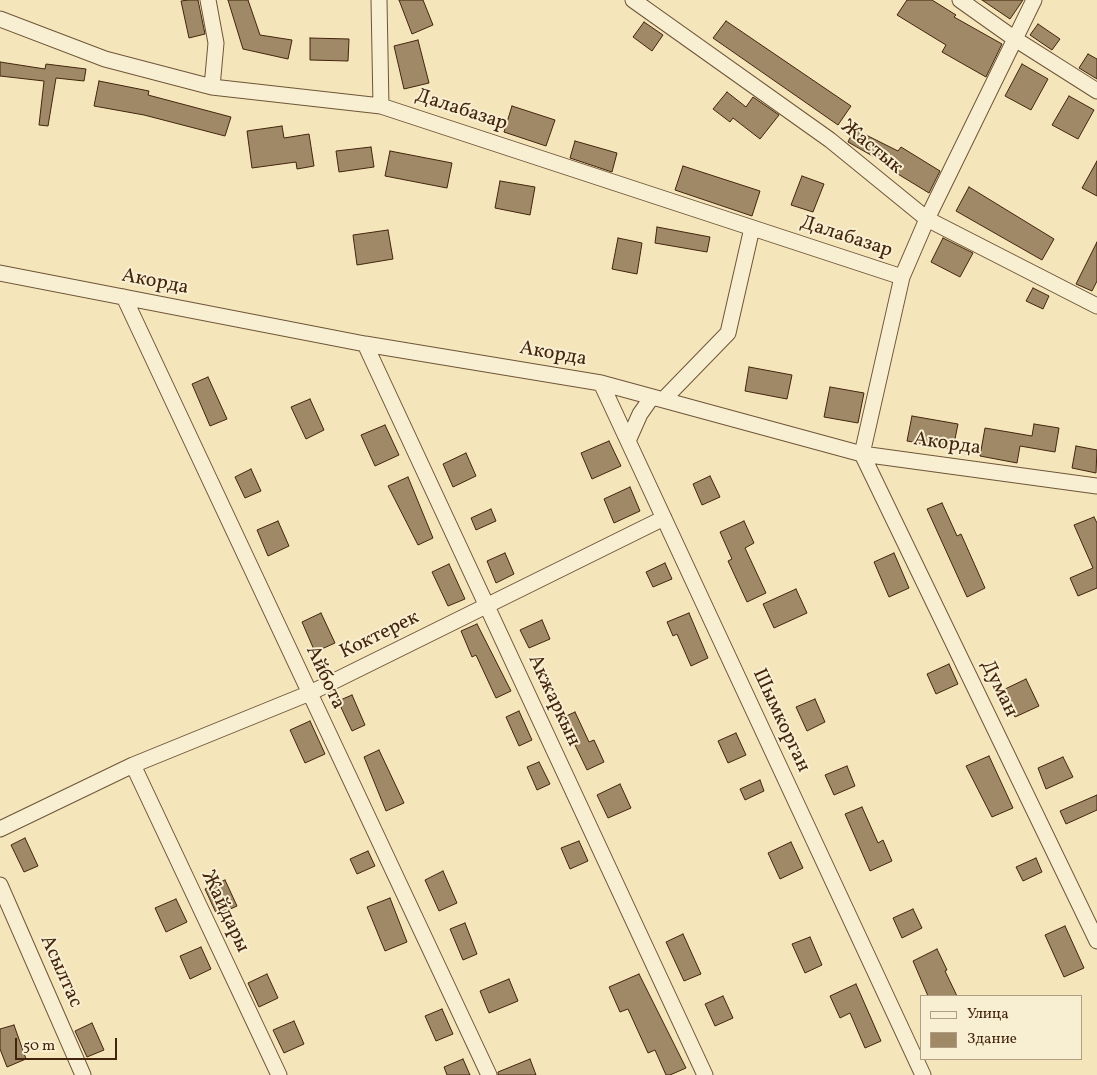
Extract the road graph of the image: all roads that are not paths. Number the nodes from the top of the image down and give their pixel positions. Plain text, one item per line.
1 (208, 0) edge
2 (379, 0) edge
3 (633, 0) edge
4 (960, 0) edge
5 (1034, 0) edge
6 (0, 19) edge
7 (1015, 39) junction
8 (212, 87) junction
9 (1097, 91) edge
10 (380, 106) junction
11 (927, 219) junction
12 (752, 228) junction
13 (0, 273) edge
14 (902, 277) junction
15 (124, 297) junction
16 (1097, 306) edge
17 (365, 344) junction
18 (602, 383) junction
19 (658, 398) junction
20 (628, 441) junction
21 (862, 454) junction
22 (1097, 486) edge
23 (664, 518) junction
24 (487, 606) junction
25 (310, 693) junction
26 (133, 766) junction
27 (0, 829) edge
28 (0, 885) edge
29 (1097, 941) edge
30 (84, 1075) edge
31 (279, 1075) edge
32 (489, 1075) edge
33 (705, 1075) edge
34 (923, 1075) edge

1 - 8 street
2 - 10 street
3 - 11 street, Жастык
4 - 7 street
5 - 7 street
6 - 8 street, Далабазар
7 - 9 street
7 - 11 street
8 - 10 street, Далабазар
10 - 12 street, Далабазар
11 - 14 street
11 - 16 street, Жастык
12 - 14 street, Далабазар
12 - 19 street
13 - 15 street, Акорда
14 - 21 street
15 - 17 street, Акорда
15 - 25 street, Айбота
17 - 18 street, Акорда
17 - 24 street, Акжаркын
18 - 19 street, Акорда
18 - 20 street, Шымкорган
19 - 20 street
19 - 21 street, Акорда
20 - 23 street, Шымкорган
21 - 22 street, Акорда
21 - 29 street, Думан
23 - 24 street, Коктерек
23 - 34 street, Шымкорган
24 - 25 street, Коктерек
24 - 33 street, Акжаркын
25 - 26 street, Коктерек
25 - 32 street, Айбота
26 - 27 street, Коктерек
26 - 31 street, Жайдары
28 - 30 street, Асылтас

